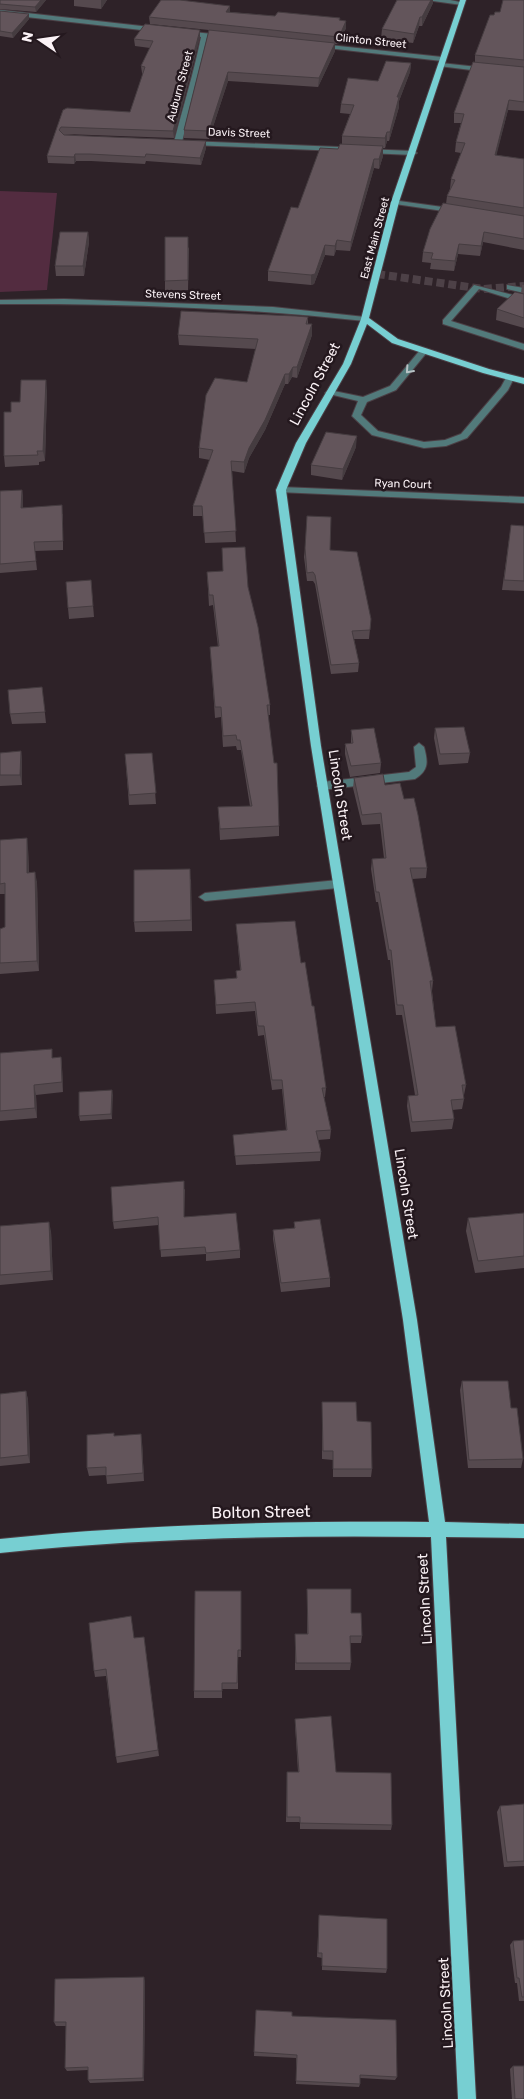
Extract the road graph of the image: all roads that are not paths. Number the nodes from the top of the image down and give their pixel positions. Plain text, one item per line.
1 (429, 0) edge
2 (463, 2) edge
3 (0, 12) edge
4 (167, 31) edge
5 (176, 32) edge
6 (204, 35) junction
7 (232, 38) edge
8 (316, 45) edge
9 (441, 62) junction
10 (495, 70) edge
11 (168, 142) edge
12 (178, 142) junction
13 (351, 150) edge
14 (361, 150) edge
15 (413, 153) junction
16 (395, 202) junction
17 (470, 214) edge
18 (510, 287) dead end
19 (497, 288) dead end
20 (524, 291) edge
21 (524, 296) edge
22 (524, 301) edge
23 (0, 302) edge
24 (365, 319) junction
25 (524, 347) edge
26 (424, 351) junction
27 (510, 378) junction
28 (524, 381) edge
29 (329, 393) junction
30 (363, 400) junction
31 (281, 490) junction
32 (524, 500) edge
33 (419, 747) dead end
34 (322, 786) junction
35 (338, 884) junction
36 (205, 897) dead end
37 (438, 1530) junction
38 (524, 1531) edge
39 (0, 1546) edge
40 (467, 2099) edge

1 - 2 street
2 - 9 main road, East Main Street
3 - 4 street
5 - 6 street
6 - 7 street
6 - 12 street, Auburn Street
8 - 9 street, Clinton Street
9 - 10 street, Clinton Street
9 - 15 main road, East Main Street
11 - 12 street, Davis Street
12 - 13 street, Davis Street
14 - 15 street
15 - 16 main road, East Main Street
16 - 17 street
16 - 24 main road, East Main Street
18 - 20 street
19 - 21 street
22 - 25 street
23 - 24 street, Stevens Street
24 - 26 main road
24 - 29 main road, Lincoln Street
26 - 27 main road
26 -> 30 street
27 - 28 main road
27 - 30 street
29 - 30 street
29 - 31 main road, Lincoln Street
31 - 32 street, Ryan Court
31 - 34 main road, Lincoln Street
33 - 34 street
34 - 35 main road, Lincoln Street
35 - 36 street
35 - 37 main road, Lincoln Street
37 - 38 main road, Bolton Street
37 - 39 main road, Bolton Street
37 - 40 main road, Lincoln Street

